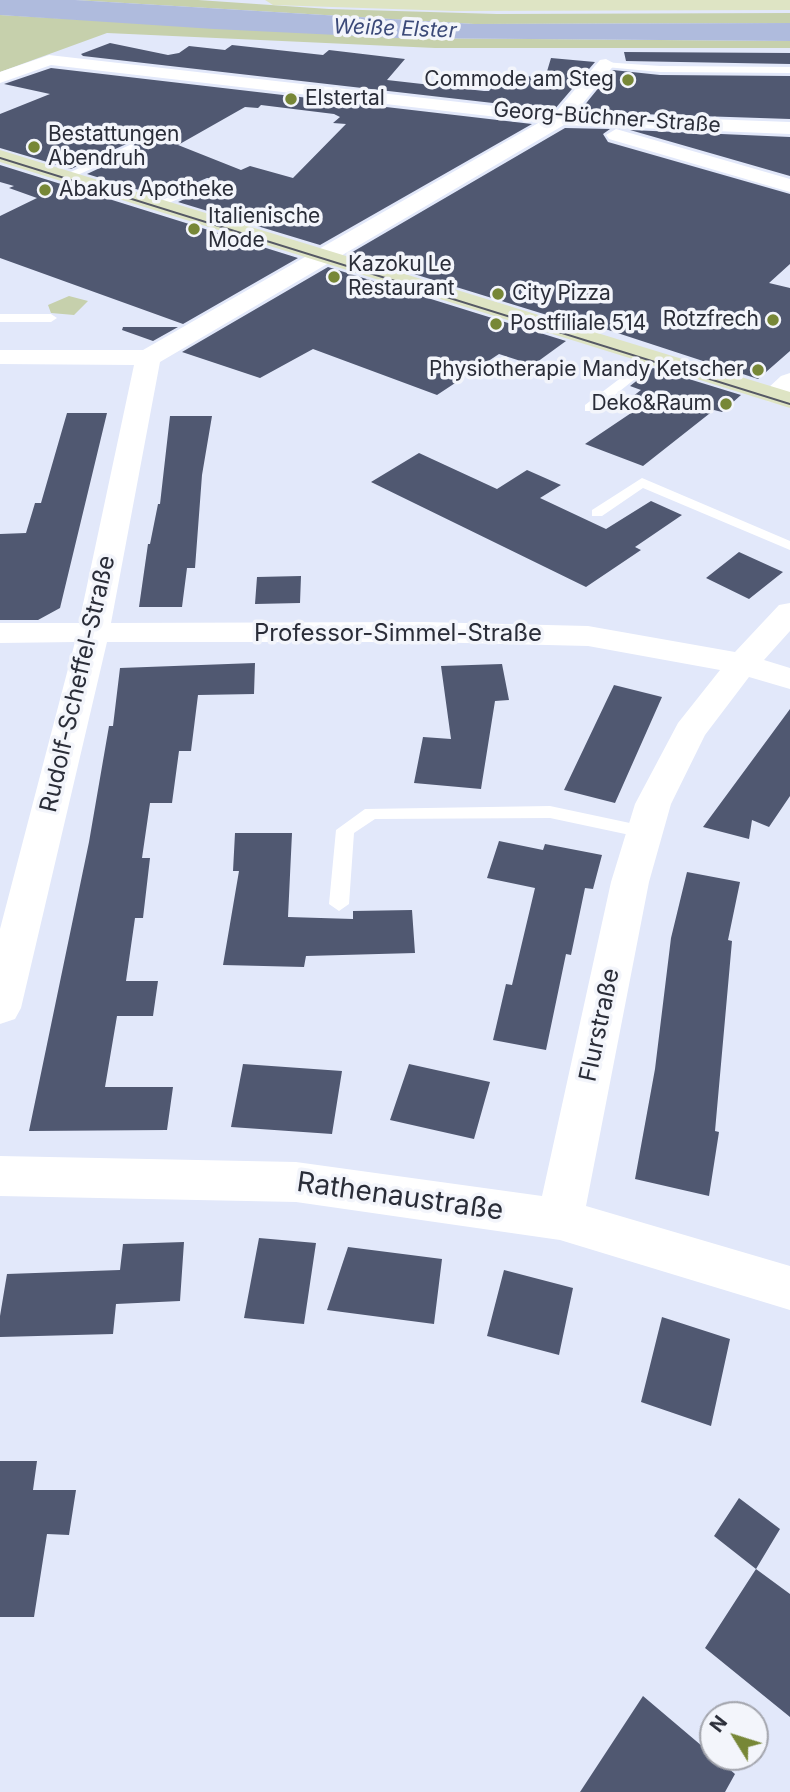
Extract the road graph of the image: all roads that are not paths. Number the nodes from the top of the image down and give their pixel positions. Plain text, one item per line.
1 (273, 0) edge
2 (441, 0) edge
3 (652, 0) edge
4 (790, 5) edge
5 (606, 64) joint
6 (790, 70) edge
7 (0, 78) edge
8 (560, 119) junction
9 (790, 128) edge
10 (132, 147) dead end
11 (0, 156) edge
12 (67, 176) junction
13 (212, 182) dead end
14 (790, 186) edge
15 (158, 204) junction
16 (327, 257) junction
17 (0, 318) edge
18 (51, 318) dead end
19 (0, 357) edge
20 (148, 358) junction
21 (655, 358) junction
22 (785, 392) edge
23 (590, 408) dead end
24 (597, 513) dead end
25 (790, 547) edge
26 (790, 612) edge
27 (0, 633) edge
28 (93, 633) junction
29 (742, 664) junction
30 (790, 679) edge
31 (644, 832) junction
32 (339, 904) dead end
33 (0, 1008) edge
34 (0, 1176) edge
35 (560, 1219) junction
36 (790, 1288) edge

1 - 4 main road
2 - 3 main road
5 - 6 lane
5 - 8 street
7 - 8 street, Georg-Büchner-Straße
8 - 9 street, Georg-Büchner-Straße
8 - 14 street
8 - 16 street
10 - 12 lane
11 - 12 main road
12 - 15 main road
13 - 15 lane
15 - 16 main road
16 - 20 street
16 - 21 main road
17 - 18 lane
19 - 20 street
20 - 28 street, Rudolf-Scheffel-Straße
21 - 22 main road
21 - 23 lane
24 - 25 lane
26 - 29 street, Flurstraße
27 - 28 street, Professor-Simmel-Straße
28 - 29 street, Professor-Simmel-Straße
28 - 33 street, Rudolf-Scheffel-Straße
29 - 30 street, Professor-Simmel-Straße
29 - 31 street, Flurstraße
31 - 32 lane
31 - 35 street, Flurstraße
34 - 35 street, Rathenaustraße
35 - 36 street, Rathenaustraße

